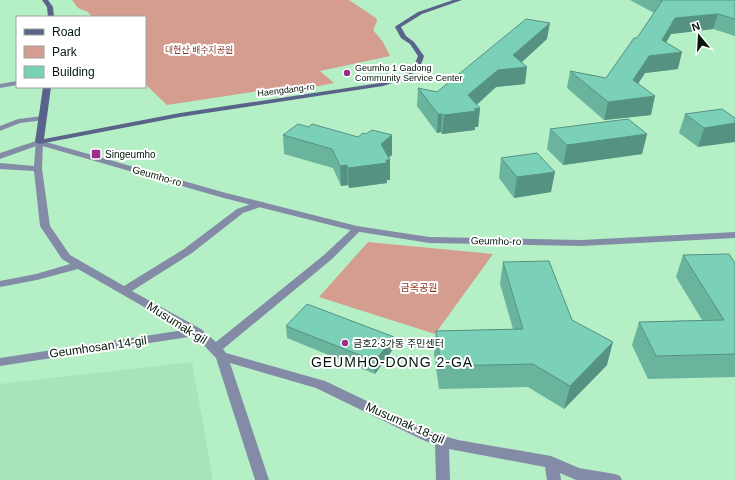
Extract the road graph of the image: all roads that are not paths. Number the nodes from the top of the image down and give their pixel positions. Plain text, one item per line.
1 (45, 0) edge
2 (459, 0) edge
3 (51, 16) edge
4 (16, 82) edge
5 (0, 86) edge
6 (47, 88) edge
7 (42, 118) junction
8 (0, 129) edge
9 (39, 142) junction
10 (0, 156) edge
11 (0, 166) edge
12 (38, 169) junction
13 (260, 204) junction
14 (357, 228) junction
15 (735, 235) edge
16 (79, 265) junction
17 (0, 284) edge
18 (124, 291) junction
19 (197, 332) junction
20 (219, 352) junction
21 (0, 362) edge
22 (442, 440) junction
23 (551, 462) junction
24 (262, 480) edge
25 (443, 480) edge
26 (554, 480) edge
27 (615, 480) edge

1 - 3 main road
2 - 9 main road, Haengdang-ro
4 - 5 street
6 - 7 main road
7 - 8 street
7 - 9 main road
9 - 10 street
9 - 12 street, Musumak-gil
9 - 13 street, Geumho-ro
11 - 12 street
12 - 16 street, Musumak-gil
13 - 14 street, Geumho-ro
13 - 18 street
14 - 15 street, Geumho-ro
14 - 20 street
16 - 17 street
16 - 18 street, Musumak-gil
18 - 19 street, Musumak-gil
19 - 20 street, Musumak-gil
19 - 21 street, Geumhosan 14-gil
20 - 22 street, Musumak 18-gil
20 - 24 street
22 - 23 street, Musumak 18-gil
22 - 25 street
23 - 26 street
23 - 27 street, Musumak 18-gil

